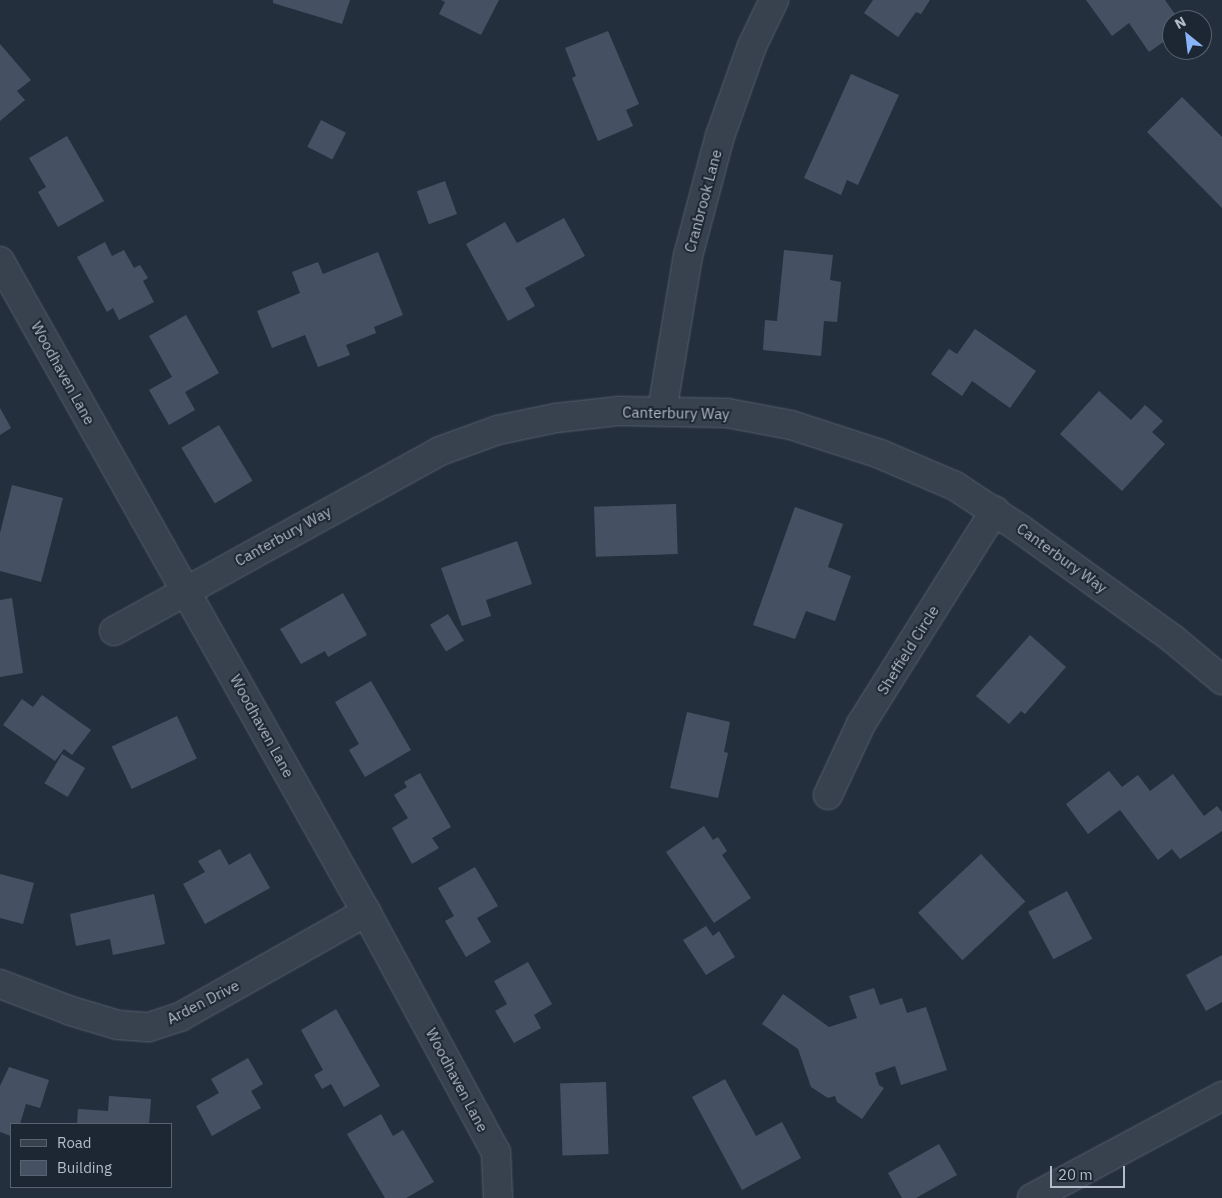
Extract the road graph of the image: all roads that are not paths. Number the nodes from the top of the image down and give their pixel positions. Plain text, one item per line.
1 (764, 3) edge
2 (2, 267) edge
3 (662, 411) junction
4 (995, 510) junction
5 (185, 589) junction
6 (114, 631) dead end
7 (1222, 680) edge
8 (828, 795) dead end
9 (366, 912) junction
10 (0, 984) edge
11 (1222, 1096) edge
12 (498, 1198) edge
13 (1032, 1198) edge

1 - 3 street, Cranbrook Lane
2 - 5 street, Woodhaven Lane
3 - 4 street, Canterbury Way
3 - 5 street, Canterbury Way
4 - 7 street, Canterbury Way
4 - 8 street, Sheffield Circle
5 - 6 street, Canterbury Way
5 - 9 street, Woodhaven Lane
9 - 10 street, Arden Drive
9 - 12 street, Woodhaven Lane
11 - 13 street

